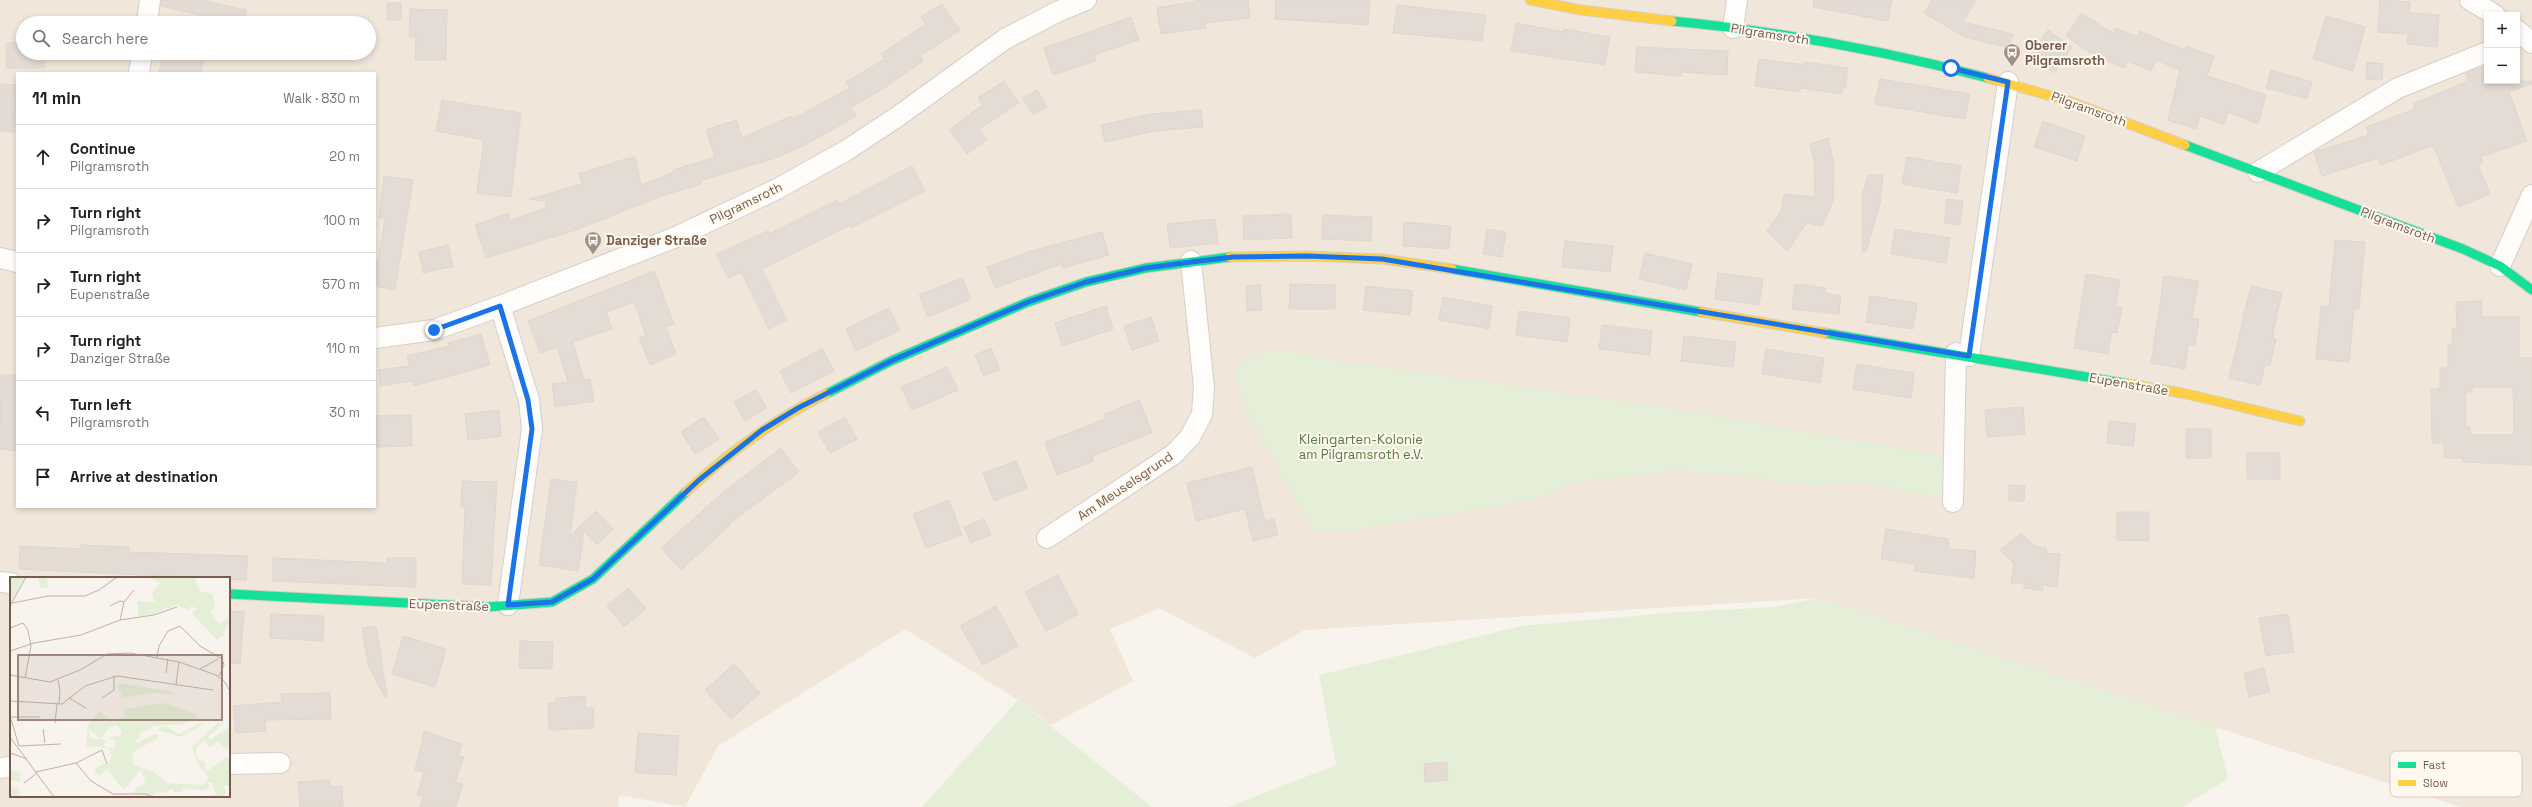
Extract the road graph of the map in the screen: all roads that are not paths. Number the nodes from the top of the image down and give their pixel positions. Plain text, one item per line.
1 (150, 0) edge
2 (1086, 0) edge
3 (1530, 0) edge
4 (1737, 0) edge
5 (2470, 0) edge
6 (2490, 12) edge
7 (148, 16) edge
8 (1733, 28) junction
9 (2484, 53) edge
10 (141, 60) edge
11 (139, 72) edge
12 (2008, 82) junction
13 (2258, 172) junction
14 (2532, 195) edge
15 (0, 258) edge
16 (16, 262) edge
17 (1191, 262) junction
18 (2500, 266) junction
19 (2532, 290) edge
20 (500, 306) junction
21 (376, 338) edge
22 (1962, 354) junction
23 (2300, 421) dead end
24 (1953, 502) dead end
25 (1047, 538) dead end
26 (0, 582) edge
27 (10, 583) edge
28 (230, 594) edge
29 (508, 605) junction
30 (280, 763) dead end
31 (230, 764) edge
32 (10, 767) edge
33 (0, 768) edge

1 - 7 street
2 - 20 street, Pilgramsroth
3 - 8 street, Pilgramsroth
4 - 8 street
5 - 6 street
8 - 12 street, Pilgramsroth
9 - 13 street
10 - 11 street
12 - 13 street, Pilgramsroth
12 - 22 street
13 - 18 street, Pilgramsroth
14 - 18 street
15 - 16 street
17 - 22 street, Eupenstraße
17 - 25 street, Am Meuselsgrund
17 - 29 street, Eupenstraße
18 - 19 street, Pilgramsroth
20 - 21 street, Pilgramsroth
20 - 29 street
22 - 23 street, Eupenstraße
22 - 24 street
26 - 27 street
28 - 29 street, Eupenstraße
30 - 31 street
32 - 33 street

